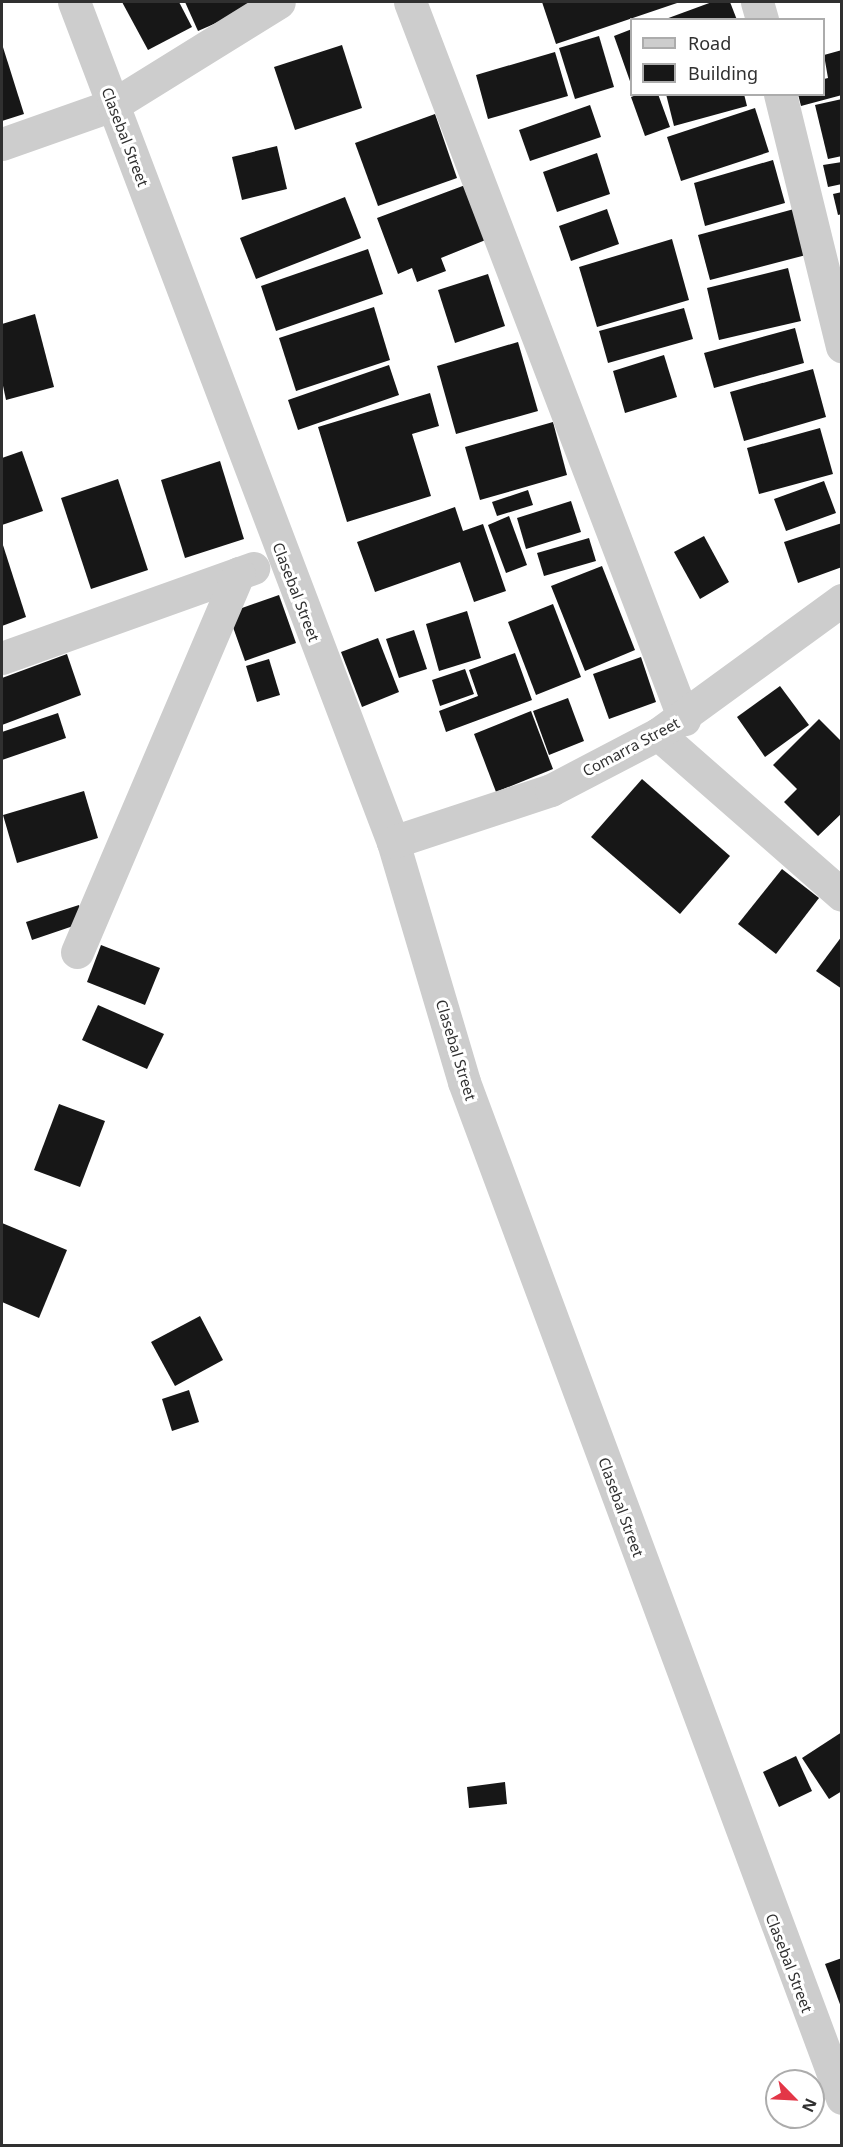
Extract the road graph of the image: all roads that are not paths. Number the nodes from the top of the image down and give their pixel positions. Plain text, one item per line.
1 (74, 2) edge
2 (279, 2) edge
3 (410, 2) edge
4 (757, 2) edge
5 (761, 18) edge
6 (780, 96) edge
7 (113, 105) junction
8 (2, 144) edge
9 (842, 346) edge
10 (283, 557) junction
11 (239, 573) junction
12 (842, 600) edge
13 (2, 658) edge
14 (671, 726) junction
15 (393, 842) junction
16 (842, 895) edge
17 (77, 952) dead end
18 (842, 2098) edge

1 - 7 street, Clasebal Street
2 - 7 street
3 - 14 street
4 - 5 street
6 - 9 street
7 - 8 street
7 - 10 street, Clasebal Street
10 - 11 street
10 - 15 street, Clasebal Street
11 - 13 street
11 - 17 street
12 - 14 street, Comarra Street
14 - 15 street, Comarra Street
14 - 16 street
15 - 18 street, Clasebal Street

